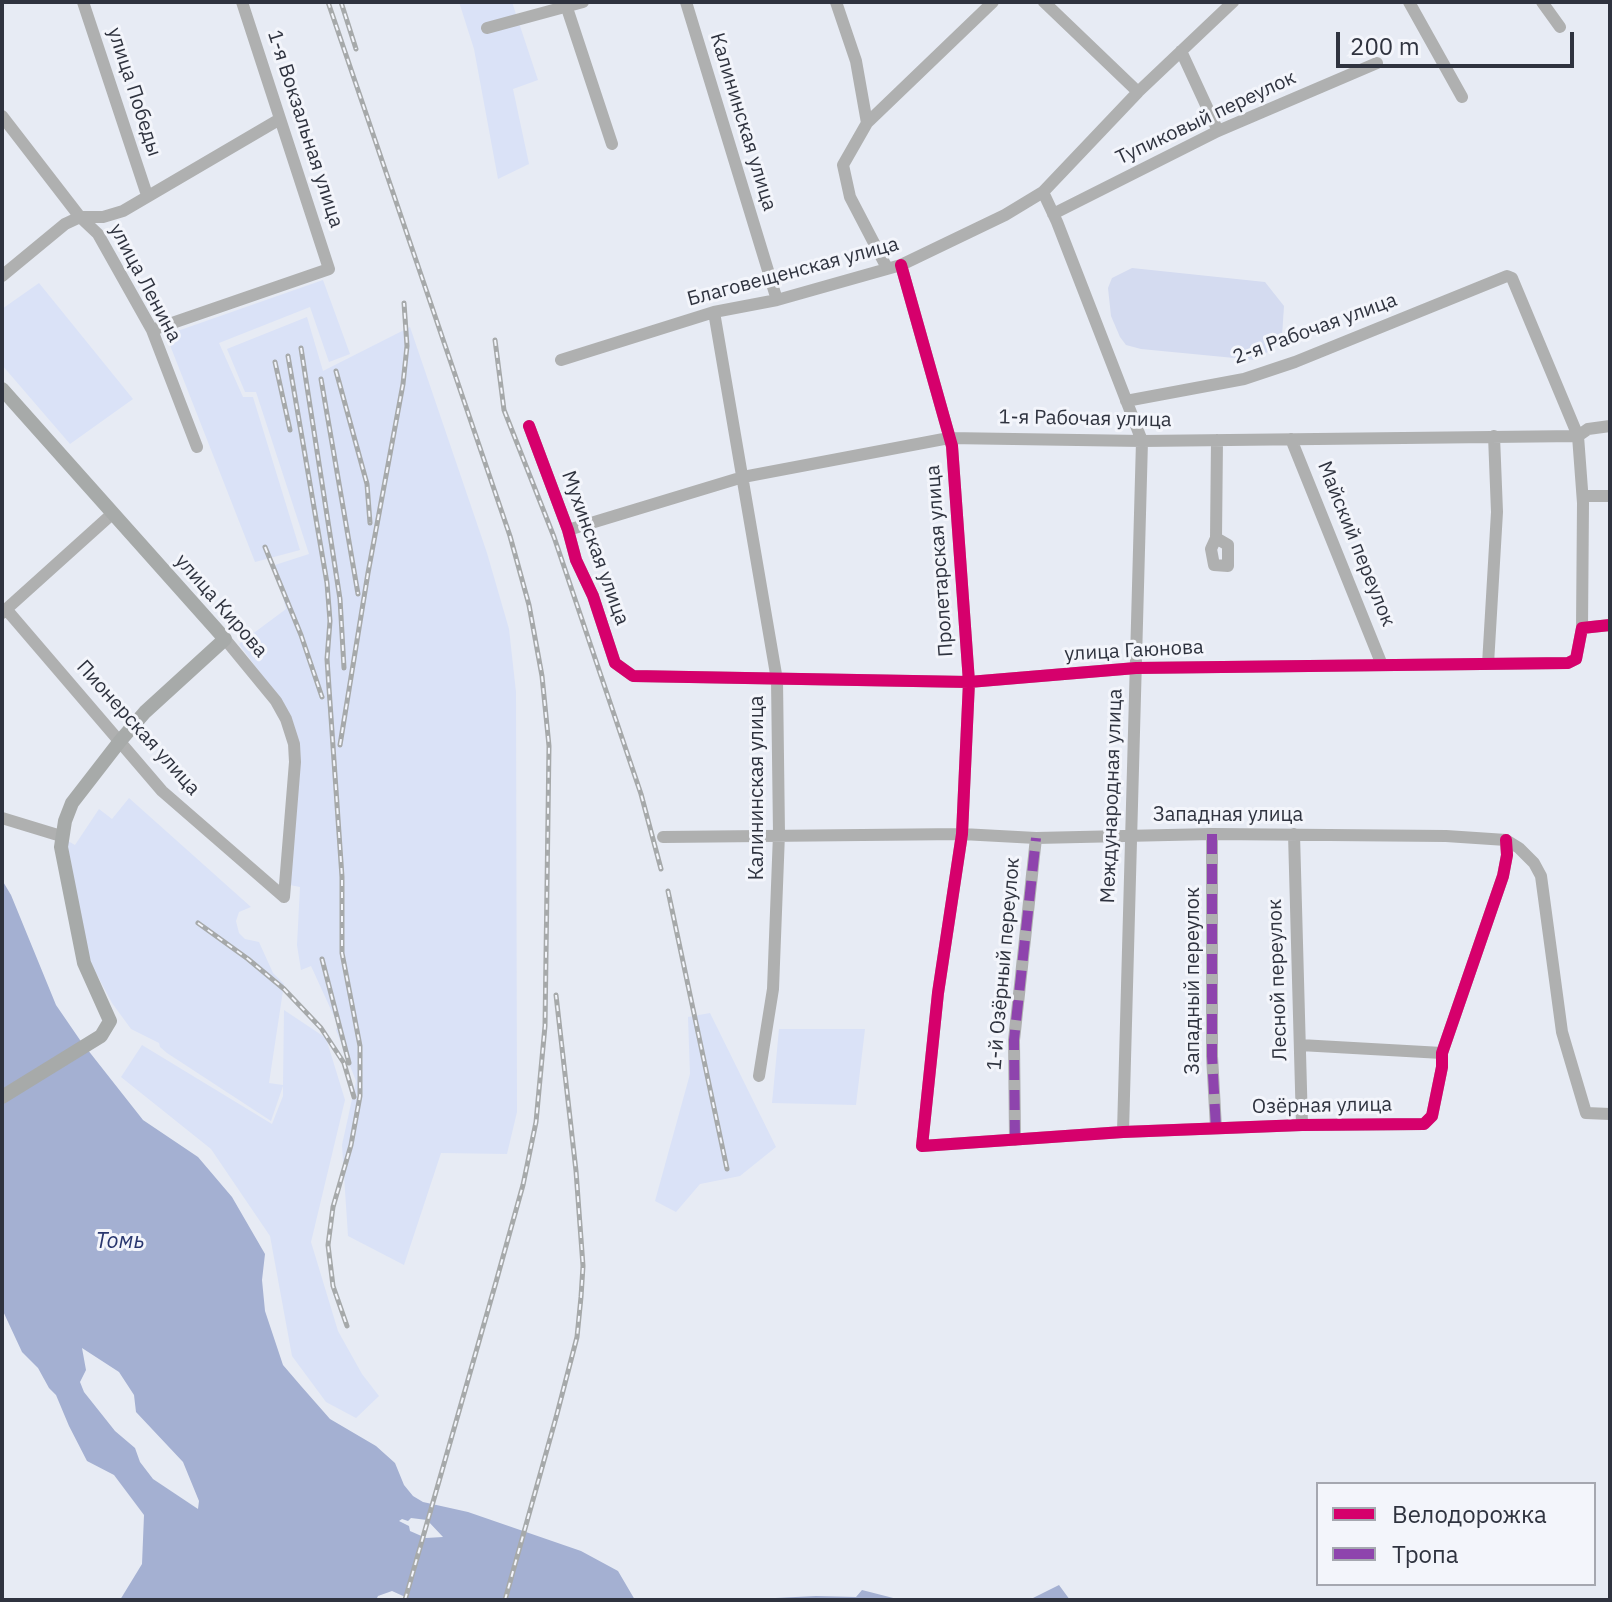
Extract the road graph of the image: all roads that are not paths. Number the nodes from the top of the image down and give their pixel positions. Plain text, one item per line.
1 (83, 2) edge
2 (242, 2) edge
3 (583, 2) edge
4 (686, 2) edge
5 (836, 2) edge
6 (993, 2) edge
7 (1044, 2) edge
8 (1233, 2) edge
9 (1409, 2) edge
10 (1542, 2) edge
11 (566, 4) edge
12 (1560, 27) dead end
13 (487, 28) dead end
14 (1181, 51) junction
15 (1377, 63) dead end
16 (1138, 92) junction
17 (1462, 97) dead end
18 (2, 116) edge
19 (280, 119) junction
20 (867, 123) junction
21 (1218, 131) junction
22 (612, 144) dead end
23 (1043, 192) junction
24 (147, 195) junction
25 (1053, 214) junction
26 (80, 217) junction
27 (901, 265) junction
28 (887, 268) junction
29 (2, 276) edge
30 (777, 300) junction
31 (714, 312) junction
32 (152, 330) junction
33 (561, 360) dead end
34 (2, 389) edge
35 (1126, 401) junction
36 (529, 426) dead end
37 (1610, 426) edge
38 (1494, 436) junction
39 (1578, 436) junction
40 (949, 438) junction
41 (1291, 439) junction
42 (1217, 440) junction
43 (1142, 441) junction
44 (197, 447) dead end
45 (743, 477) junction
46 (1583, 496) junction
47 (1610, 496) edge
48 (112, 514) junction
49 (568, 530) junction
50 (1216, 538) dead end
51 (4, 611) edge
52 (1610, 625) edge
53 (1582, 628) junction
54 (225, 639) junction
55 (1488, 664) junction
56 (1382, 665) junction
57 (1136, 668) junction
58 (633, 676) joint
59 (777, 680) junction
60 (969, 682) junction
61 (120, 741) junction
62 (2, 818) edge
63 (779, 834) junction
64 (962, 834) junction
65 (1212, 834) junction
66 (1294, 834) junction
67 (1130, 835) junction
68 (61, 836) junction
69 (663, 837) dead end
70 (1036, 838) junction
71 (1506, 840) junction
72 (284, 897) joint
73 (1300, 1045) junction
74 (1442, 1053) junction
75 (759, 1076) dead end
76 (2, 1097) edge
77 (1610, 1114) edge
78 (1302, 1125) junction
79 (1216, 1128) junction
80 (1123, 1132) junction
81 (1015, 1140) junction
82 (922, 1146) joint

1 - 24 street, улица Победы
2 - 19 street, 1-я Вокзальная улица
3 - 11 street
4 - 30 street, Калининская улица
5 - 20 street
6 - 20 street
7 - 16 street
8 - 14 street, Благовещенская улица
9 - 17 street
10 - 12 street
11 - 13 street
11 - 22 street
14 - 16 street, Благовещенская улица
14 - 21 street
15 - 21 street, Тупиковый переулок
16 - 23 street, Благовещенская улица
18 - 26 street, улица Ленина
19 - 24 street
19 - 32 street, 1-я Вокзальная улица
20 - 28 street
21 - 25 street, Тупиковый переулок
23 - 25 street, Международная улица
23 - 27 street, Благовещенская улица
24 - 26 street
25 - 35 street, Международная улица
26 - 29 street
26 - 32 street, улица Ленина
27 - 28 street, Благовещенская улица
27 - 40 street, Пролетарская улица
28 - 30 street, Благовещенская улица
30 - 31 street, Благовещенская улица
31 - 33 street, Благовещенская улица
31 - 45 street, Калининская улица
32 - 44 street, улица Ленина
34 - 48 main road, улица Кирова
35 - 39 street, 2-я Рабочая улица
35 - 43 street, Международная улица
36 - 49 street, Мухинская улица
37 - 39 street, 1-я Рабочая улица
38 - 39 street, 1-я Рабочая улица
38 - 41 street, 1-я Рабочая улица
38 - 55 street
39 - 46 street
40 - 43 street, 1-я Рабочая улица
40 - 45 street, 1-я Рабочая улица
40 - 60 street, Пролетарская улица
41 - 42 street, 1-я Рабочая улица
41 - 56 street, Майский переулок
42 - 43 street, 1-я Рабочая улица
42 - 50 street
43 - 57 street, Международная улица
45 - 49 street, 1-я Рабочая улица
45 - 59 street, Калининская улица
46 - 47 street
46 - 53 street
48 - 51 street
48 - 54 main road, улица Кирова
49 - 58 street, Мухинская улица
51 - 61 street, Пионерская улица
52 - 53 street
53 - 55 street, улица Гаюнова
54 - 61 main road
54 - 72 street, улица Кирова
55 - 56 street, улица Гаюнова
56 - 57 street, улица Гаюнова
57 - 60 street, улица Гаюнова
57 - 67 street, Международная улица
58 - 59 street, улица Гаюнова
59 - 60 street, улица Гаюнова
59 - 63 street, Калининская улица
60 - 64 street, Пролетарская улица
61 - 68 main road
61 - 72 street, Пионерская улица
62 - 68 street
63 - 64 street, Западная улица
63 - 69 street, Западная улица
63 - 75 street, Калининская улица
64 - 70 street, Западная улица
64 - 82 street, Пролетарская улица
65 - 66 street, Западная улица
65 - 67 street, Западная улица
65 - 79 street, Западный переулок
66 - 71 street, Западная улица
66 - 73 street, Лесной переулок
67 - 70 street, Западная улица
67 - 80 street, Международная улица
68 - 76 main road
70 - 81 street, 1-й Озёрный переулок
71 - 74 street, Озёрная улица
71 - 77 street
73 - 74 street
73 - 78 street, Лесной переулок
74 - 78 street, Озёрная улица
78 - 79 street, Озёрная улица
79 - 80 street, Озёрная улица
80 - 81 street, Озёрная улица
81 - 82 street, Озёрная улица

